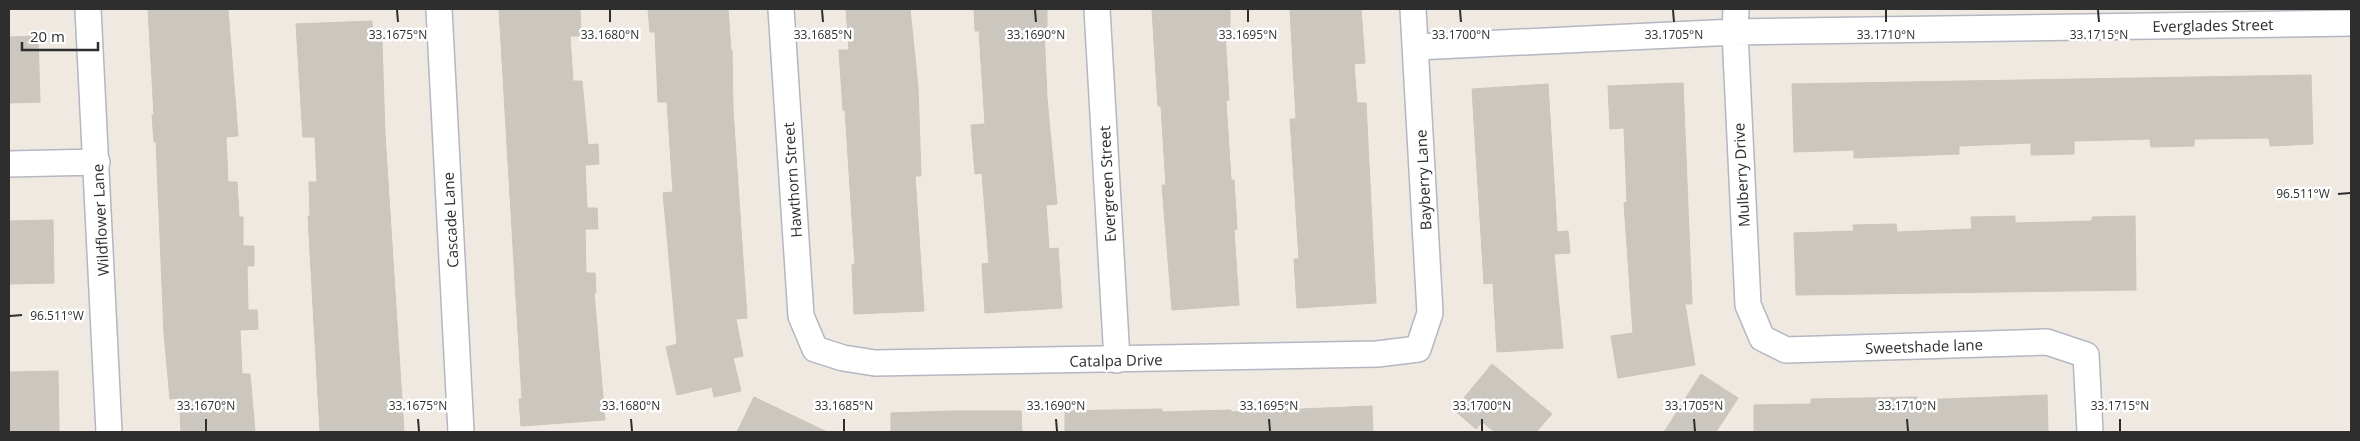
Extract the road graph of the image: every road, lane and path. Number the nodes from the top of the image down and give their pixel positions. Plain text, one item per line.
1 (88, 9) edge
2 (439, 9) edge
3 (781, 9) edge
4 (1097, 9) edge
5 (1413, 9) edge
6 (2078, 18) edge
7 (1735, 21) edge
8 (2351, 23) edge
9 (1416, 46) junction
10 (97, 162) junction
11 (9, 164) edge
12 (1762, 338) joint
13 (815, 349) joint
14 (1418, 349) joint
15 (1117, 360) junction
16 (110, 432) edge
17 (461, 432) edge
18 (2090, 432) edge

1 - 10 street, Wildflower Lane
2 - 17 street, Cascade Lane
3 - 13 street, Hawthorn Street
4 - 15 street, Evergreen Street
5 - 9 street, Bayberry Lane
6 - 7 street, Everglades Street
6 - 8 street, Everglades Street
7 - 9 street, Everglades Street
7 - 12 street, Mulberry Drive
9 - 14 street, Bayberry Lane
10 - 11 street
10 - 16 street, Wildflower Lane
12 - 18 street, Sweetshade lane
13 - 15 street, Catalpa Drive
14 - 15 street, Catalpa Drive

